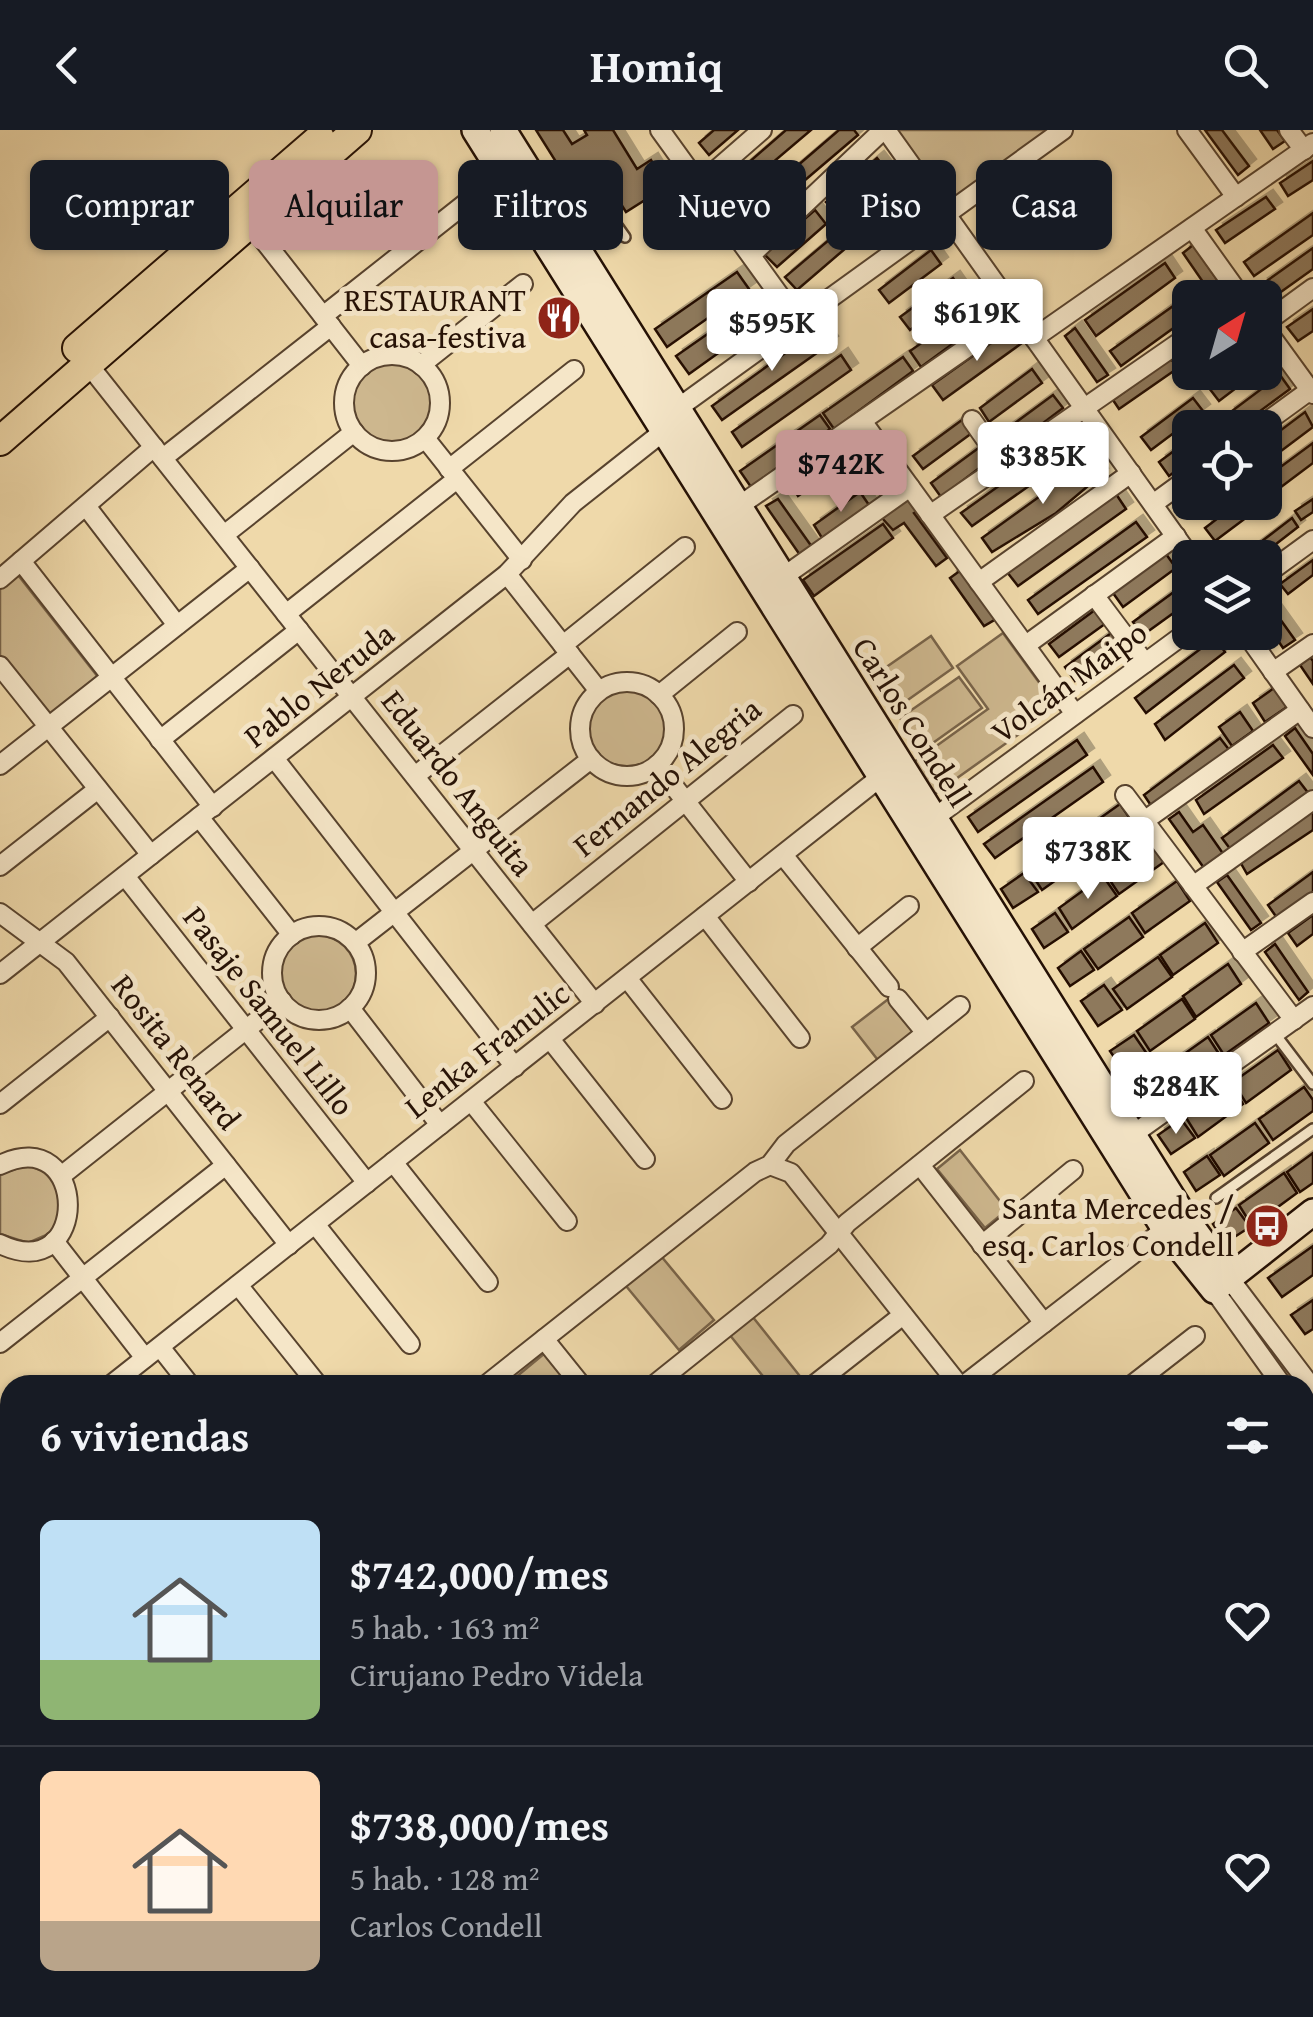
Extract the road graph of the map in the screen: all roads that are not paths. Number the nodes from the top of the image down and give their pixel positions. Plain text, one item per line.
1 (329, 130) edge
2 (358, 130) edge
3 (475, 130) edge
4 (504, 130) edge
5 (660, 130) edge
6 (762, 130) edge
7 (885, 130) edge
8 (1063, 130) edge
9 (1188, 130) edge
10 (1289, 130) edge
11 (1308, 146) edge
12 (324, 160) edge
13 (523, 160) edge
14 (682, 160) edge
15 (728, 160) edge
16 (907, 160) edge
17 (1236, 197) junction
18 (956, 207) edge
19 (458, 210) edge
20 (249, 226) edge
21 (956, 228) edge
22 (1192, 228) junction
23 (623, 233) edge
24 (625, 236) dead end
25 (271, 250) edge
26 (578, 250) edge
27 (747, 250) edge
28 (896, 250) edge
29 (751, 256) junction
30 (1229, 280) edge
31 (523, 284) dead end
32 (1313, 288) edge
33 (1282, 312) edge
34 (1017, 313) junction
35 (327, 321) junction
36 (798, 321) junction
37 (1034, 338) junction
38 (1172, 347) edge
39 (1282, 349) edge
40 (88, 364) junction
41 (362, 366) junction
42 (422, 366) junction
43 (574, 370) dead end
44 (1312, 391) edge
45 (1084, 407) junction
46 (1282, 412) edge
47 (0, 415) edge
48 (671, 419) junction
49 (972, 420) dead end
50 (862, 421) junction
51 (354, 432) junction
52 (425, 438) junction
53 (0, 440) edge
54 (159, 453) junction
55 (1003, 464) junction
56 (1130, 473) junction
57 (453, 474) junction
58 (910, 488) junction
59 (1172, 490) edge
60 (1153, 504) junction
61 (86, 506) junction
62 (739, 506) junction
63 (930, 516) junction
64 (224, 535) junction
65 (1176, 536) junction
66 (1179, 540) edge
67 (1313, 540) edge
68 (685, 547) dead end
69 (522, 560) junction
70 (21, 561) junction
71 (1282, 563) edge
72 (250, 568) junction
73 (507, 574) junction
74 (783, 577) junction
75 (0, 579) edge
76 (979, 582) junction
77 (1094, 595) junction
78 (286, 614) junction
79 (177, 625) junction
80 (299, 630) junction
81 (738, 632) dead end
82 (1172, 643) edge
83 (1313, 644) edge
84 (1026, 645) junction
85 (566, 650) junction
86 (1258, 650) edge
87 (1145, 663) junction
88 (0, 666) edge
89 (1273, 672) junction
90 (111, 677) junction
91 (599, 691) junction
92 (659, 695) junction
93 (352, 697) junction
94 (1300, 710) junction
95 (1075, 714) junction
96 (792, 715) dead end
97 (48, 727) junction
98 (1313, 728) edge
99 (160, 740) junction
100 (274, 758) junction
101 (591, 759) junction
102 (0, 764) edge
103 (657, 765) junction
104 (890, 770) junction
105 (415, 776) junction
106 (98, 789) junction
107 (1125, 795) dead end
108 (1313, 800) edge
109 (685, 801) junction
110 (206, 812) junction
111 (934, 818) junction
112 (1144, 820) junction
113 (474, 850) junction
114 (151, 855) junction
115 (783, 855) junction
116 (0, 866) edge
117 (125, 876) junction
118 (749, 882) junction
119 (1193, 886) junction
120 (1313, 902) edge
121 (910, 906) dead end
122 (394, 912) junction
123 (0, 913) edge
124 (704, 916) junction
125 (532, 924) junction
126 (292, 935) junction
127 (41, 942) junction
128 (356, 943) junction
129 (857, 948) junction
130 (1242, 952) junction
131 (0, 974) edge
132 (627, 978) junction
133 (282, 1001) junction
134 (594, 1004) junction
135 (960, 1006) dead end
136 (1313, 1006) edge
137 (350, 1008) junction
138 (110, 1017) junction
139 (1294, 1020) junction
140 (246, 1030) junction
141 (926, 1034) junction
142 (1274, 1034) junction
143 (800, 1038) dead end
144 (550, 1039) junction
145 (515, 1066) junction
146 (1024, 1082) dead end
147 (1313, 1084) edge
148 (168, 1092) junction
149 (722, 1099) dead end
150 (471, 1101) junction
151 (0, 1104) edge
152 (440, 1125) junction
153 (1313, 1129) edge
154 (1132, 1135) junction
155 (645, 1160) dead end
156 (394, 1162) junction
157 (0, 1165) edge
158 (226, 1165) junction
159 (770, 1165) junction
160 (920, 1165) junction
161 (1073, 1170) dead end
162 (61, 1176) junction
163 (367, 1183) junction
164 (1216, 1198) dead end
165 (1313, 1212) edge
166 (567, 1221) dead end
167 (1174, 1222) junction
168 (316, 1224) junction
169 (839, 1233) junction
170 (54, 1241) junction
171 (0, 1244) edge
172 (982, 1244) junction
173 (289, 1245) junction
174 (83, 1278) junction
175 (488, 1282) dead end
176 (1222, 1284) junction
177 (238, 1285) junction
178 (903, 1314) junction
179 (1044, 1323) junction
180 (1196, 1336) dead end
181 (544, 1339) junction
182 (0, 1343) edge
183 (410, 1344) dead end
184 (153, 1352) junction
185 (124, 1375) edge
186 (179, 1375) edge
187 (310, 1375) edge
188 (503, 1375) edge
189 (573, 1375) edge
190 (666, 1375) edge
191 (827, 1375) edge
192 (954, 1375) edge
193 (975, 1375) edge
194 (1145, 1375) edge
195 (1276, 1375) edge
196 (1301, 1375) edge

1 - 47 main road
2 - 12 main road
3 - 48 street, Carlos Condell
4 - 13 street, Carlos Condell
5 - 14 street
6 - 15 street
7 - 16 street
7 - 29 street
8 - 18 street, Pablo Neruda
9 - 17 street
10 - 11 street
11 - 17 street
17 - 22 street
19 - 35 street
20 - 40 main road
21 - 34 street
22 - 30 street
22 - 37 street
23 - 24 lane
25 - 35 street
26 - 48 street, Carlos Condell
27 - 29 street
28 - 36 street, Pablo Neruda
29 - 36 street
31 - 42 street
32 - 33 street
34 - 37 street
34 - 50 street
35 - 41 street
35 - 54 street
36 - 48 street, Pablo Neruda
37 - 45 street
38 - 45 street
39 - 44 street
40 - 53 main road
40 - 54 street, Eduardo Anguita
41 - 42 street
41 - 51 street
42 - 52 street
43 - 57 street
44 - 46 street
45 - 55 street
45 - 56 street
48 - 62 street, Carlos Condell
48 - 69 street, Pablo Neruda
48 - 104 street, Carlos Condell
49 - 55 street
50 - 58 street
50 - 62 street
51 - 52 street
51 - 64 street
52 - 57 street
54 - 61 street
54 - 64 street, Eduardo Anguita
55 - 63 street
56 - 60 street
56 - 76 street
57 - 69 street
57 - 78 street
58 - 63 street
58 - 74 street
59 - 60 street
60 - 65 street
61 - 70 street
61 - 79 street
62 - 74 street, Carlos Condell
63 - 76 street
64 - 72 street, Eduardo Anguita
65 - 66 street
65 - 77 street
67 - 71 street
68 - 85 street
69 - 73 street, Pablo Neruda
70 - 75 street
70 - 90 street
72 - 78 street, Eduardo Anguita
72 - 79 street
73 - 85 street
73 - 93 street, Pablo Neruda
74 - 104 street, Carlos Condell
76 - 84 street
77 - 84 street
77 - 87 street
78 - 80 street, Eduardo Anguita
79 - 90 street
80 - 93 street, Eduardo Anguita
80 - 99 street
81 - 92 street
82 - 87 street, Volcán Maipo
83 - 89 street
84 - 95 street
85 - 91 street
85 - 105 street
86 - 89 street
87 - 95 street, Volcán Maipo
88 - 97 street
89 - 94 street
90 - 97 street
90 - 99 street
91 - 92 street
91 - 101 street
92 - 103 street
93 - 100 street, Pablo Neruda
93 - 105 street, Eduardo Anguita
94 - 98 street
94 - 112 street
95 - 111 street, Volcán Maipo
96 - 109 street, Fernando Alegria
97 - 102 street
97 - 106 street
99 - 110 street
100 - 110 street, Pablo Neruda
100 - 122 street
101 - 103 street
101 - 113 street
103 - 109 street
104 - 111 street, Carlos Condell
104 - 115 street, Lenka Franulic
104 - 167 street, Carlos Condell
105 - 113 street, Eduardo Anguita
106 - 114 street
106 - 116 street
107 - 112 street
108 - 119 street
109 - 118 street
109 - 125 street, Fernando Alegria
110 - 114 street, Pablo Neruda
110 - 126 street
111 - 154 street, Carlos Condell
112 - 119 street
113 - 122 street
113 - 125 street, Eduardo Anguita
114 - 117 street, Pablo Neruda
115 - 118 street, Lenka Franulic
115 - 129 street
117 - 127 street, Pablo Neruda
117 - 140 street, Pasaje Samuel Lillo
118 - 124 street, Lenka Franulic
119 - 130 street
120 - 130 street
121 - 129 street
122 - 128 street
122 - 145 street
123 - 127 street, Rosita Renard
124 - 132 street, Lenka Franulic
124 - 143 street
125 - 134 street, Eduardo Anguita
126 - 128 street
126 - 133 street
127 - 131 street, Pablo Neruda
127 - 138 street, Rosita Renard
128 - 137 street
129 - 141 street
130 - 139 street
132 - 134 street, Lenka Franulic
132 - 149 street
133 - 137 street
133 - 140 street
134 - 144 street, Lenka Franulic
135 - 141 street
136 - 139 street
137 - 152 street
138 - 148 street, Rosita Renard
138 - 151 street
139 - 142 street
140 - 148 street
140 - 163 street, Pasaje Samuel Lillo
141 - 159 street
142 - 147 lane
142 - 154 street
144 - 145 street, Lenka Franulic
144 - 155 street
145 - 150 street, Lenka Franulic
146 - 160 street
148 - 158 street, Rosita Renard
148 - 162 street
150 - 152 street, Lenka Franulic
150 - 166 street
152 - 156 street, Lenka Franulic
153 - 164 lane
154 - 167 street, Carlos Condell
156 - 163 street, Lenka Franulic
156 - 175 street
157 - 162 street
158 - 173 street, Rosita Renard
158 - 174 street
159 - 169 street
159 - 181 street
160 - 169 street
160 - 172 street
161 - 172 street
162 - 170 street
163 - 168 street, Lenka Franulic
165 - 176 street
167 - 176 street, Carlos Condell
167 - 179 street
168 - 173 street, Lenka Franulic
168 - 183 street
169 - 178 street
169 - 190 street
170 - 171 street
170 - 174 street
172 - 179 street
173 - 177 street, Lenka Franulic
174 - 182 street
174 - 184 street
176 - 195 street, Carlos Condell
176 - 196 street, Carlos Condell
177 - 184 street, Lenka Franulic
177 - 187 street
178 - 191 street
178 - 192 street
179 - 193 street
180 - 194 street
181 - 188 street
181 - 189 street
184 - 185 street, Lenka Franulic
184 - 186 street

